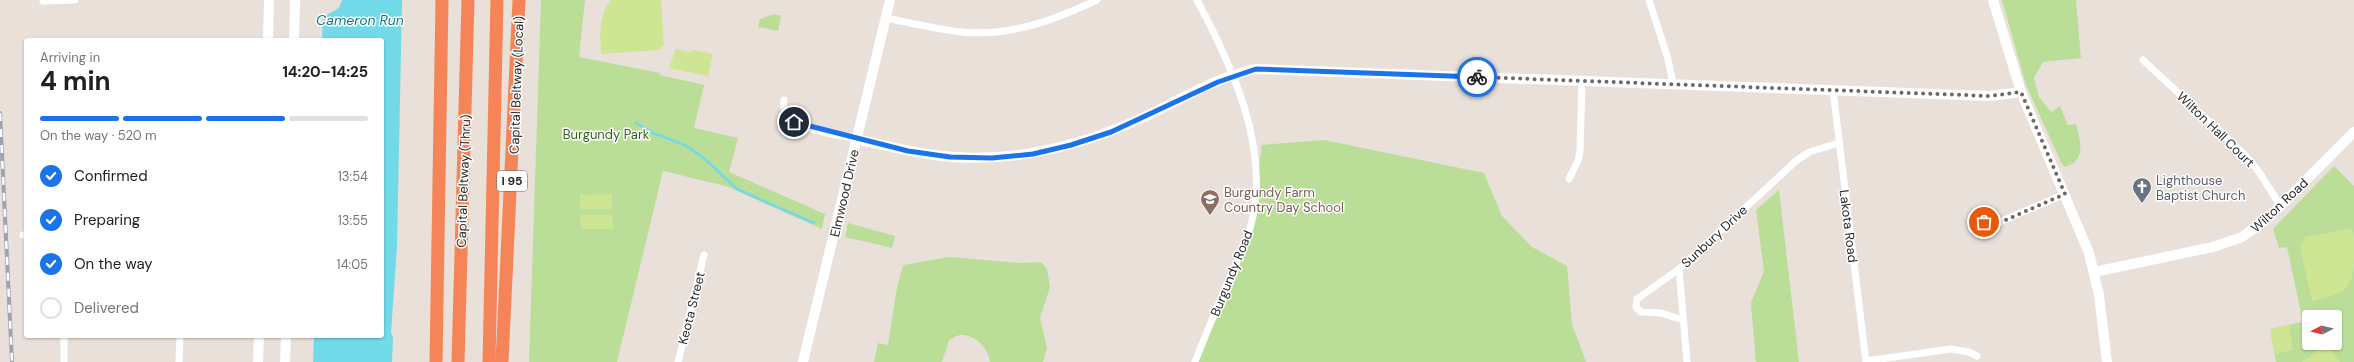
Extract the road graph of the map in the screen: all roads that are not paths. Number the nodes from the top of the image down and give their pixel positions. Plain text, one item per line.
1 (75, 0) edge
2 (269, 0) edge
3 (295, 0) edge
4 (442, 0) edge
5 (468, 0) edge
6 (497, 0) edge
7 (519, 0) edge
8 (890, 0) edge
9 (1097, 0) edge
10 (1197, 0) edge
11 (1650, 0) edge
12 (1993, 0) edge
13 (43, 1) dead end
14 (886, 18) junction
15 (268, 38) edge
16 (294, 38) edge
17 (2143, 60) dead end
18 (1233, 76) junction
19 (1582, 81) junction
20 (1672, 84) junction
21 (1833, 90) junction
22 (2021, 92) junction
23 (784, 100) dead end
24 (2354, 132) edge
25 (856, 139) junction
26 (1839, 143) junction
27 (1569, 179) dead end
28 (2065, 194) junction
29 (2280, 205) junction
30 (1976, 221) dead end
31 (704, 255) dead end
32 (1679, 269) junction
33 (2094, 272) junction
34 (1683, 320) junction
35 (64, 338) edge
36 (180, 338) edge
37 (259, 338) edge
38 (286, 338) edge
39 (1977, 356) dead end
40 (1866, 361) edge
41 (64, 362) edge
42 (179, 362) edge
43 (258, 362) edge
44 (285, 362) edge
45 (436, 362) edge
46 (458, 362) edge
47 (489, 362) edge
48 (502, 362) edge
49 (678, 362) edge
50 (804, 362) edge
51 (1195, 362) edge
52 (1687, 362) edge
53 (2107, 362) edge

1 - 13 street
2 - 15 street
3 - 16 street
4 - 45 highway
5 - 46 highway, Capital Beltway (Thru)
6 - 47 highway, I 95
7 - 48 highway, Capital Beltway (Local) / I 95
8 - 14 street, Elmwood Drive
9 - 14 street
10 - 18 street, Burgundy Road
11 - 20 street
12 - 22 street
14 - 25 street, Elmwood Drive
17 - 29 street, Wilton Hall Court
18 - 19 street
18 - 25 street
18 - 51 street, Burgundy Road
19 - 20 street
19 - 27 street
20 - 21 street
21 - 22 street
21 - 26 street, Lakota Road
22 - 28 street
23 - 25 street
24 - 29 street, Wilton Road
25 - 50 street, Elmwood Drive
26 - 32 street, Sunbury Drive
26 - 40 street, Lakota Road
28 - 30 street
28 - 33 street
29 - 33 street, Wilton Road
31 - 49 street, Keota Street
32 - 34 street
32 - 34 street, Sunbury Drive
33 - 53 street
34 - 52 street
35 - 41 street
36 - 42 street
37 - 43 street
38 - 44 street
39 - 40 street

